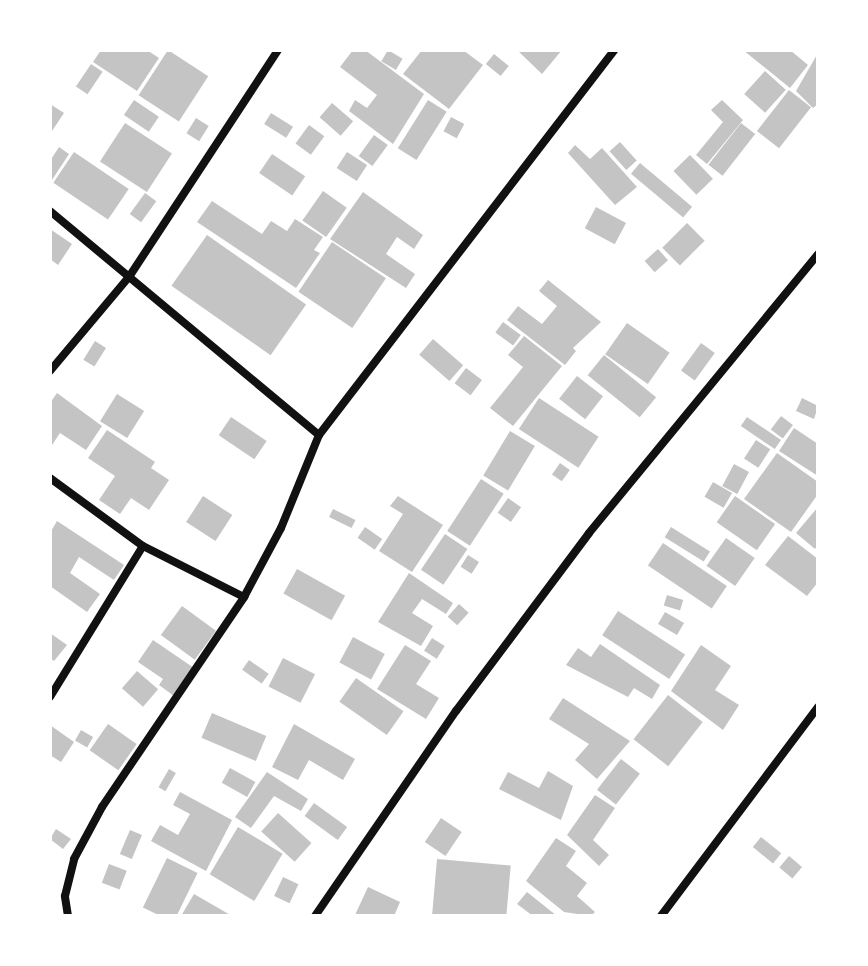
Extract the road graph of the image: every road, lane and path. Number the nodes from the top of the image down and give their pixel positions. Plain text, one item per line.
1 (278, 50) edge
2 (614, 50) edge
3 (50, 211) edge
4 (818, 254) edge
5 (129, 277) junction
6 (50, 371) edge
7 (319, 435) junction
8 (50, 478) edge
9 (143, 546) junction
10 (244, 597) junction
11 (50, 697) edge
12 (818, 707) edge
13 (68, 916) edge
14 (315, 916) edge
15 (661, 916) edge

1 - 5 street
2 - 7 street
3 - 5 street
4 - 14 street
5 - 6 street
5 - 7 street
7 - 10 street
8 - 9 street
9 - 10 street
9 - 11 street
10 - 13 street
12 - 15 street

